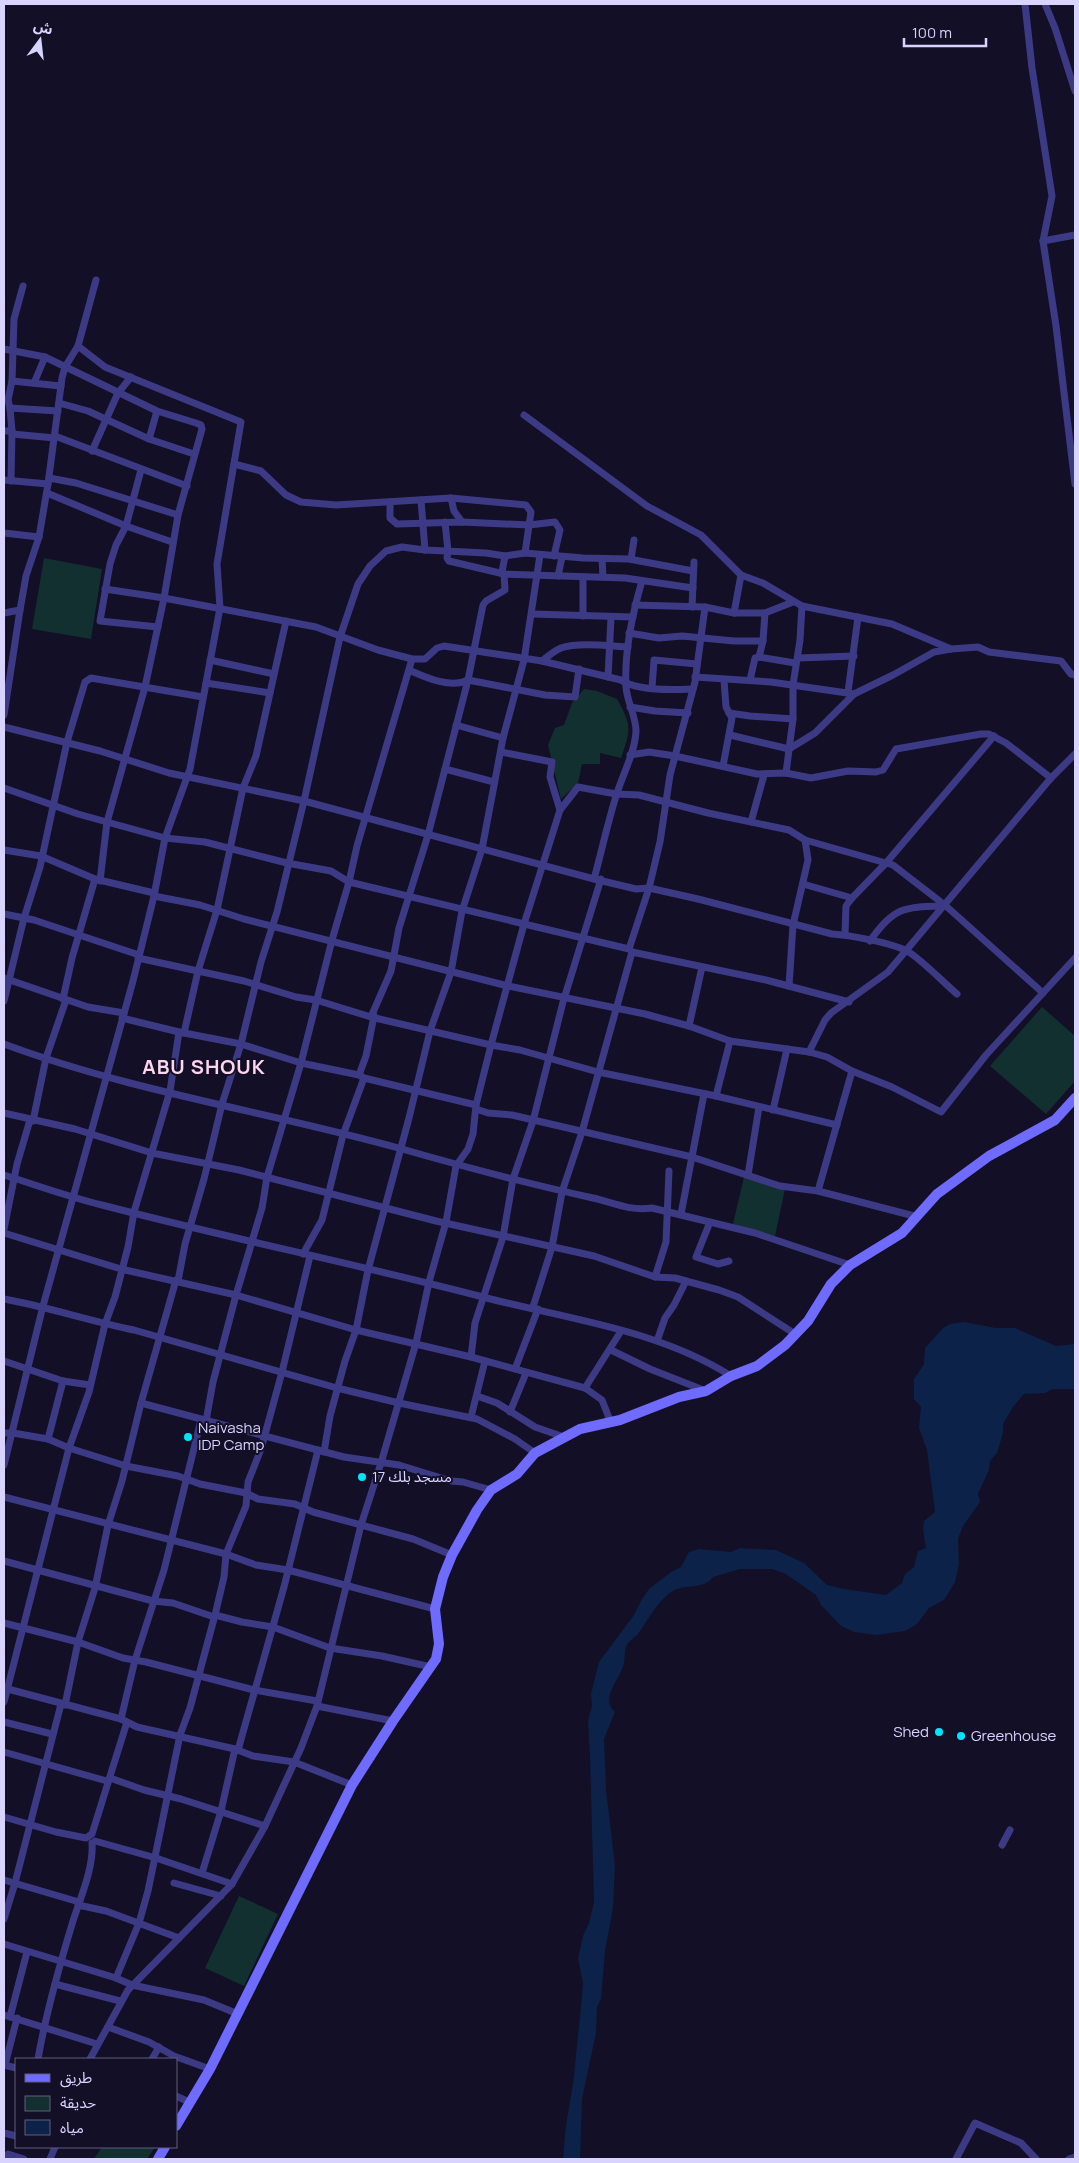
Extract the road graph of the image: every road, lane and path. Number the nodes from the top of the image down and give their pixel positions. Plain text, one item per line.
1 (1025, 4) edge
2 (1045, 4) edge
3 (1075, 91) edge
4 (1075, 235) edge
5 (1043, 241) junction
6 (96, 280) dead end
7 (23, 286) dead end
8 (78, 346) junction
9 (4, 349) edge
10 (13, 350) junction
11 (45, 358) junction
12 (65, 367) junction
13 (130, 378) junction
14 (12, 381) junction
15 (34, 383) junction
16 (61, 386) junction
17 (6, 390) edge
18 (118, 393) junction
19 (58, 407) junction
20 (10, 408) junction
21 (158, 411) junction
22 (524, 415) dead end
23 (106, 420) junction
24 (4, 431) edge
25 (12, 432) junction
26 (55, 437) junction
27 (149, 439) junction
28 (92, 451) junction
29 (194, 454) junction
30 (234, 464) junction
31 (142, 470) junction
32 (7, 480) edge
33 (49, 481) junction
34 (1075, 484) edge
35 (186, 486) junction
36 (47, 493) junction
37 (451, 498) junction
38 (134, 500) junction
39 (421, 500) junction
40 (390, 502) junction
41 (178, 515) junction
42 (445, 522) junction
43 (462, 522) junction
44 (422, 524) junction
45 (529, 524) junction
46 (126, 526) junction
47 (4, 533) edge
48 (39, 537) junction
49 (634, 540) dead end
50 (172, 542) junction
51 (425, 550) junction
52 (448, 551) junction
53 (525, 554) junction
54 (540, 555) junction
55 (505, 556) junction
56 (558, 556) junction
57 (602, 559) junction
58 (631, 559) junction
59 (694, 562) dead end
60 (693, 571) junction
61 (503, 573) junction
62 (741, 575) junction
63 (536, 576) junction
64 (558, 576) junction
65 (584, 577) junction
66 (603, 577) junction
67 (642, 581) junction
68 (693, 588) junction
69 (106, 589) junction
70 (164, 598) junction
71 (793, 602) junction
72 (635, 604) junction
73 (802, 606) junction
74 (692, 607) junction
75 (706, 607) junction
76 (220, 608) junction
77 (20, 610) junction
78 (4, 613) edge
79 (734, 613) junction
80 (765, 613) junction
81 (532, 614) junction
82 (582, 616) junction
83 (633, 617) junction
84 (858, 617) junction
85 (611, 618) junction
86 (286, 621) junction
87 (158, 627) junction
88 (629, 633) junction
89 (340, 637) junction
90 (701, 637) junction
91 (763, 641) junction
92 (608, 646) junction
93 (628, 647) junction
94 (951, 649) junction
95 (474, 651) junction
96 (759, 656) junction
97 (854, 656) junction
98 (210, 660) junction
99 (412, 660) junction
100 (524, 660) junction
101 (797, 661) junction
102 (542, 662) junction
103 (697, 664) junction
104 (579, 669) junction
105 (409, 670) junction
106 (274, 674) junction
107 (1075, 675) edge
108 (608, 677) junction
109 (695, 677) junction
110 (468, 680) junction
111 (724, 680) junction
112 (750, 680) junction
113 (206, 683) junction
114 (626, 684) junction
115 (793, 685) junction
116 (145, 687) junction
117 (652, 688) junction
118 (692, 689) junction
119 (516, 690) junction
120 (851, 693) junction
121 (270, 694) junction
122 (203, 697) junction
123 (630, 706) junction
124 (688, 713) junction
125 (729, 713) junction
126 (4, 715) edge
127 (793, 719) junction
128 (456, 725) junction
129 (4, 728) edge
130 (730, 735) junction
131 (994, 736) junction
132 (504, 738) junction
133 (67, 742) junction
134 (789, 749) junction
135 (501, 752) junction
136 (1075, 754) edge
137 (630, 755) junction
138 (676, 756) junction
139 (125, 760) junction
140 (723, 766) junction
141 (445, 769) junction
142 (786, 773) junction
143 (764, 775) junction
144 (187, 777) junction
145 (1051, 778) junction
146 (494, 782) junction
147 (4, 788) edge
148 (243, 788) junction
149 (616, 794) junction
150 (304, 801) junction
151 (666, 802) junction
152 (52, 804) junction
153 (560, 810) junction
154 (366, 818) junction
155 (107, 822) junction
156 (751, 822) junction
157 (428, 835) junction
158 (164, 838) junction
159 (805, 840) junction
160 (482, 849) junction
161 (4, 850) edge
162 (229, 850) junction
163 (41, 856) junction
164 (287, 863) junction
165 (886, 863) junction
166 (543, 864) junction
167 (598, 879) junction
168 (97, 880) junction
169 (349, 882) junction
170 (804, 884) junction
171 (648, 888) junction
172 (154, 894) junction
173 (408, 897) junction
174 (852, 898) junction
175 (946, 906) junction
176 (217, 910) junction
177 (462, 911) junction
178 (4, 914) edge
179 (24, 918) junction
180 (524, 924) junction
181 (793, 925) junction
182 (272, 926) junction
183 (845, 934) junction
184 (79, 936) junction
185 (584, 939) junction
186 (332, 940) junction
187 (870, 941) junction
188 (631, 951) junction
189 (908, 951) junction
190 (138, 957) junction
191 (394, 957) junction
192 (1075, 958) edge
193 (702, 967) junction
194 (198, 971) junction
195 (451, 972) junction
196 (6, 980) edge
197 (255, 986) junction
198 (508, 986) junction
199 (788, 986) junction
200 (1043, 993) junction
201 (957, 994) dead end
202 (566, 997) junction
203 (65, 999) junction
204 (316, 1000) junction
205 (4, 1001) edge
206 (850, 1002) junction
207 (616, 1009) junction
208 (123, 1015) junction
209 (372, 1016) junction
210 (689, 1026) junction
211 (430, 1031) junction
212 (182, 1033) junction
213 (730, 1041) junction
214 (4, 1044) edge
215 (241, 1044) junction
216 (491, 1045) junction
217 (787, 1049) junction
218 (809, 1052) junction
219 (46, 1058) junction
220 (548, 1059) junction
221 (300, 1063) junction
222 (852, 1071) junction
223 (598, 1072) junction
224 (106, 1076) junction
225 (362, 1077) junction
226 (415, 1090) junction
227 (170, 1091) junction
228 (704, 1094) junction
229 (716, 1096) junction
230 (1075, 1098) edge
231 (222, 1104) junction
232 (476, 1107) junction
233 (759, 1107) junction
234 (773, 1110) junction
235 (4, 1113) edge
236 (32, 1120) junction
237 (283, 1120) junction
238 (533, 1121) junction
239 (837, 1125) junction
240 (582, 1132) junction
241 (91, 1135) junction
242 (343, 1135) junction
243 (401, 1149) junction
244 (152, 1153) junction
245 (692, 1158) junction
246 (208, 1164) junction
247 (456, 1166) junction
248 (669, 1171) dead end
249 (4, 1175) edge
250 (748, 1175) junction
251 (267, 1177) junction
252 (14, 1178) junction
253 (513, 1179) junction
254 (818, 1191) junction
255 (562, 1192) junction
256 (328, 1193) junction
257 (74, 1198) junction
258 (384, 1208) junction
259 (134, 1212) junction
260 (667, 1212) junction
261 (681, 1214) junction
262 (918, 1217) junction
263 (446, 1222) junction
264 (710, 1222) junction
265 (190, 1226) junction
266 (4, 1229) edge
267 (4, 1233) edge
268 (503, 1237) junction
269 (252, 1240) junction
270 (552, 1247) junction
271 (60, 1250) junction
272 (307, 1255) junction
273 (729, 1261) dead end
274 (850, 1265) junction
275 (121, 1269) junction
276 (368, 1270) junction
277 (655, 1277) junction
278 (177, 1281) junction
279 (686, 1281) junction
280 (429, 1282) junction
281 (236, 1295) junction
282 (484, 1297) junction
283 (4, 1299) edge
284 (43, 1306) junction
285 (535, 1308) junction
286 (297, 1312) junction
287 (105, 1324) junction
288 (356, 1330) junction
289 (621, 1331) junction
290 (795, 1334) junction
291 (160, 1337) junction
292 (657, 1341) junction
293 (416, 1343) junction
294 (610, 1350) junction
295 (221, 1356) junction
296 (471, 1357) junction
297 (4, 1361) edge
298 (485, 1361) junction
299 (29, 1368) junction
300 (515, 1369) junction
301 (282, 1372) junction
302 (526, 1373) junction
303 (731, 1376) junction
304 (63, 1381) junction
305 (90, 1384) junction
306 (337, 1388) junction
307 (586, 1388) junction
308 (706, 1391) junction
309 (477, 1396) junction
310 (141, 1403) junction
311 (399, 1403) junction
312 (510, 1412) junction
313 (471, 1417) junction
314 (203, 1420) junction
315 (611, 1423) junction
316 (13, 1432) junction
317 (4, 1433) edge
318 (264, 1435) junction
319 (564, 1437) junction
320 (48, 1438) junction
321 (69, 1448) junction
322 (321, 1451) junction
323 (535, 1453) junction
324 (381, 1463) junction
325 (4, 1465) edge
326 (126, 1466) junction
327 (187, 1480) junction
328 (491, 1490) junction
329 (246, 1493) junction
330 (4, 1497) edge
331 (305, 1508) junction
332 (54, 1510) junction
333 (361, 1524) junction
334 (108, 1525) junction
335 (172, 1540) junction
336 (226, 1554) junction
337 (452, 1555) junction
338 (4, 1560) edge
339 (38, 1569) junction
340 (288, 1570) junction
341 (96, 1584) junction
342 (346, 1586) junction
343 (153, 1601) junction
344 (434, 1609) junction
345 (215, 1616) junction
346 (4, 1623) edge
347 (273, 1627) junction
348 (23, 1628) junction
349 (78, 1642) junction
350 (330, 1648) junction
351 (135, 1660) junction
352 (431, 1667) junction
353 (198, 1676) junction
354 (6, 1689) edge
355 (254, 1690) junction
356 (4, 1702) edge
357 (63, 1704) junction
358 (317, 1704) junction
359 (124, 1720) junction
360 (393, 1721) junction
361 (4, 1722) edge
362 (52, 1734) junction
363 (180, 1735) junction
364 (236, 1749) junction
365 (4, 1752) edge
366 (45, 1762) junction
367 (294, 1762) junction
368 (109, 1779) junction
369 (352, 1785) junction
370 (168, 1795) junction
371 (221, 1811) junction
372 (4, 1817) edge
373 (30, 1825) junction
374 (265, 1826) junction
375 (1010, 1830) dead end
376 (91, 1839) junction
377 (1002, 1845) dead end
378 (156, 1858) junction
379 (202, 1873) junction
380 (4, 1880) edge
381 (15, 1883) junction
382 (174, 1883) dead end
383 (232, 1884) junction
384 (221, 1896) junction
385 (78, 1903) junction
386 (4, 1919) edge
387 (139, 1923) junction
388 (179, 1938) junction
389 (4, 1944) edge
390 (27, 1952) junction
391 (61, 1961) junction
392 (116, 1978) junction
393 (55, 1984) junction
394 (132, 1985) junction
395 (120, 2001) junction
396 (238, 2014) junction
397 (10, 2017) edge
398 (43, 2026) junction
399 (108, 2027) junction
400 (97, 2044) junction
401 (159, 2047) junction
402 (38, 2058) edge
403 (90, 2058) edge
404 (153, 2058) edge
405 (4, 2065) edge
406 (210, 2070) junction
407 (178, 2097) edge
408 (189, 2102) junction
409 (178, 2122) edge
410 (164, 2148) edge
411 (1075, 2157) edge
412 (6, 2159) edge
413 (24, 2159) edge
414 (158, 2159) edge
415 (956, 2159) edge
416 (1036, 2159) edge
417 (1069, 2159) edge

1 - 5 street
2 - 3 street
4 - 5 street
5 - 34 street
6 - 8 street
7 - 10 street
8 - 12 street
8 - 13 street
9 - 10 street
10 - 11 street
10 - 14 street
11 - 12 street
11 - 15 street
12 - 16 street
12 - 18 street
13 - 18 street
13 - 30 street
14 - 15 street
14 - 17 street
15 - 16 street
16 - 19 street
17 - 20 street
18 - 21 street
18 - 23 street
19 - 20 street
19 - 23 street
19 - 26 street
20 - 25 street
21 - 27 street
21 - 29 street
22 - 62 street
23 - 27 street
23 - 28 street
24 - 25 street
25 - 26 street
25 - 32 street
26 - 28 street
26 - 33 street
27 - 29 street
28 - 31 street
29 - 35 street
30 - 40 street
30 - 76 street
31 - 35 street
31 - 38 street
32 - 33 street
33 - 36 street
33 - 38 street
35 - 41 street
36 - 46 street
36 - 48 street
37 - 39 street
37 - 43 street
37 - 45 street
38 - 41 street
38 - 46 street
39 - 40 street
39 - 44 street
40 - 44 street
41 - 50 street
42 - 43 street
42 - 44 street
42 - 52 street
43 - 45 street
44 - 51 street
45 - 53 street
45 - 56 street
46 - 50 street
46 - 69 street
47 - 48 street
48 - 77 street
49 - 58 street
50 - 70 street
51 - 52 street
51 - 89 street
52 - 55 street
52 - 61 street
53 - 54 street
53 - 55 street
54 - 56 street
54 - 63 street
55 - 61 street
56 - 57 street
56 - 64 street
57 - 58 street
57 - 66 street
58 - 60 street
59 - 60 street
60 - 68 street
61 - 63 street
61 - 95 street
62 - 71 street
62 - 79 street
63 - 64 street
63 - 81 street
64 - 65 street
65 - 66 street
65 - 82 street
66 - 67 street
67 - 68 street
67 - 72 street
68 - 74 street
69 - 70 street
69 - 87 street
70 - 76 street
70 - 87 street
71 - 73 street
71 - 80 street
72 - 74 street
72 - 83 street
73 - 84 street
73 - 101 street
74 - 75 street
75 - 79 street
75 - 90 street
76 - 86 street
76 - 98 street
77 - 78 street
77 - 126 street
79 - 80 street
80 - 91 street
81 - 82 street
81 - 100 street
82 - 85 street
83 - 85 street
83 - 88 street
84 - 94 street
84 - 97 street
85 - 92 street
86 - 89 street
86 - 106 street
87 - 116 street
88 - 90 street
88 - 93 street
89 - 99 street
89 - 150 street
90 - 91 street
90 - 103 street
91 - 96 street
92 - 93 street
92 - 102 street
92 - 108 street
93 - 114 street
94 - 107 street
94 - 120 street
95 - 99 street
95 - 100 street
95 - 110 street
96 - 101 street
96 - 112 street
97 - 101 street
97 - 120 street
98 - 106 street
98 - 113 street
99 - 105 street
100 - 102 street
100 - 119 street
101 - 115 street
102 - 104 street
103 - 109 street
103 - 117 street
104 - 108 street
104 - 119 street
105 - 110 street
105 - 154 street
106 - 121 street
108 - 114 street
109 - 111 street
109 - 118 street
110 - 119 street
110 - 128 street
111 - 112 street
111 - 125 street
112 - 115 street
113 - 121 street
113 - 122 street
114 - 117 street
114 - 123 street
115 - 120 street
115 - 127 street
116 - 122 street
116 - 133 street
116 - 139 street
117 - 118 street
118 - 124 street
119 - 132 street
120 - 134 street
121 - 148 street
122 - 144 street
123 - 124 street
123 - 137 street
124 - 138 street
125 - 127 street
125 - 130 street
127 - 134 street
128 - 132 street
128 - 141 street
129 - 133 street
130 - 134 street
130 - 140 street
131 - 142 street
131 - 145 street
131 - 165 street
132 - 135 street
133 - 139 street
133 - 152 street
134 - 142 street
135 - 146 street
135 - 153 street
136 - 145 street
137 - 138 street
137 - 149 street
138 - 140 street
138 - 151 street
139 - 144 street
139 - 155 street
140 - 143 street
141 - 146 street
141 - 157 street
142 - 143 street
143 - 156 street
144 - 148 street
144 - 158 street
145 - 175 street
146 - 160 street
147 - 152 street
148 - 150 street
148 - 162 street
149 - 151 street
149 - 153 street
149 - 167 street
150 - 154 street
150 - 164 street
151 - 156 street
151 - 171 street
152 - 155 street
152 - 163 street
153 - 166 street
154 - 157 street
154 - 169 street
155 - 158 street
155 - 168 street
156 - 159 street
157 - 160 street
157 - 173 street
158 - 162 street
158 - 172 street
159 - 165 street
159 - 170 street
160 - 166 street
160 - 177 street
161 - 163 street
162 - 164 street
162 - 176 street
163 - 168 street
163 - 179 street
164 - 169 street
164 - 182 street
165 - 174 street
165 - 175 street
166 - 167 street
166 - 180 street
167 - 171 street
167 - 185 street
168 - 172 street
168 - 184 street
169 - 173 street
169 - 186 street
170 - 174 street
170 - 181 street
171 - 181 street
171 - 188 street
172 - 176 street
172 - 190 street
173 - 177 street
173 - 191 street
174 - 183 street
175 - 187 street
175 - 189 street
175 - 200 street
176 - 182 street
176 - 194 street
177 - 180 street
177 - 195 street
178 - 179 street
179 - 184 street
179 - 196 street
180 - 185 street
180 - 198 street
181 - 183 street
181 - 199 street
182 - 186 street
182 - 197 street
183 - 187 street
184 - 190 street
184 - 203 street
185 - 188 street
185 - 202 street
186 - 191 street
186 - 204 street
187 - 189 street
188 - 193 street
188 - 207 street
189 - 201 street
189 - 206 street
190 - 194 street
190 - 208 street
191 - 195 street
191 - 209 street
192 - 200 street
193 - 199 street
193 - 210 street
194 - 197 street
194 - 212 street
195 - 198 street
195 - 211 street
196 - 203 street
196 - 205 street
197 - 204 street
197 - 215 street
198 - 202 street
198 - 216 street
199 - 206 street
200 - 222 street
202 - 207 street
202 - 220 street
203 - 208 street
203 - 219 street
204 - 209 street
204 - 221 street
206 - 218 street
207 - 210 street
207 - 223 street
208 - 212 street
208 - 224 street
209 - 211 street
209 - 225 street
210 - 213 street
211 - 216 street
211 - 226 street
212 - 215 street
212 - 227 street
213 - 217 street
213 - 229 street
214 - 219 street
215 - 221 street
215 - 231 street
216 - 220 street
216 - 232 street
217 - 218 street
217 - 234 street
218 - 222 street
219 - 224 street
219 - 236 street
220 - 223 street
220 - 238 street
221 - 225 street
221 - 237 street
222 - 239 street
223 - 228 street
223 - 240 street
224 - 227 street
224 - 241 street
225 - 226 street
225 - 242 street
226 - 232 street
226 - 243 street
227 - 231 street
227 - 244 street
228 - 229 street
228 - 245 street
229 - 233 street
230 - 262 street
231 - 237 street
231 - 246 street
232 - 238 street
232 - 247 street
233 - 234 street
233 - 250 street
234 - 239 street
235 - 236 street
236 - 241 street
236 - 252 street
237 - 242 street
237 - 251 street
238 - 240 street
238 - 253 street
239 - 254 street
240 - 245 street
240 - 255 street
241 - 244 street
241 - 257 street
242 - 243 street
242 - 256 street
243 - 247 street
243 - 258 street
244 - 246 street
244 - 259 street
245 - 250 street
245 - 261 street
246 - 251 street
246 - 265 street
247 - 253 street
247 - 263 street
248 - 260 street
249 - 252 street
250 - 254 street
251 - 256 street
251 - 269 street
252 - 257 street
252 - 266 street
253 - 255 street
253 - 268 street
254 - 262 street
255 - 260 street
255 - 270 street
256 - 258 street
256 - 272 street
257 - 259 street
257 - 271 street
258 - 263 street
258 - 276 street
259 - 265 street
259 - 275 street
260 - 261 street
260 - 277 street
261 - 264 street
262 - 274 street
263 - 268 street
263 - 280 street
264 - 273 street
264 - 274 street
265 - 269 street
265 - 278 street
267 - 271 street
268 - 270 street
268 - 282 street
269 - 272 street
269 - 281 street
270 - 277 street
270 - 285 street
271 - 275 street
271 - 284 street
272 - 276 street
272 - 286 street
274 - 290 street
275 - 278 street
275 - 287 street
276 - 280 street
276 - 288 street
277 - 279 street
278 - 281 street
278 - 291 street
279 - 290 street
279 - 292 street
280 - 282 street
280 - 293 street
281 - 286 street
281 - 295 street
282 - 285 street
282 - 296 street
283 - 284 street
284 - 287 street
284 - 299 street
285 - 289 street
285 - 300 street
286 - 288 street
286 - 301 street
287 - 291 street
287 - 305 street
288 - 293 street
288 - 306 street
289 - 292 street
289 - 294 street
290 - 303 street
291 - 295 street
291 - 310 street
292 - 303 street
293 - 296 street
293 - 311 street
294 - 307 street
294 - 308 street
295 - 301 street
295 - 314 street
296 - 298 street
297 - 299 street
298 - 300 street
298 - 309 street
299 - 304 street
299 - 316 street
300 - 302 street
301 - 306 street
301 - 318 street
302 - 307 street
302 - 312 street
303 - 308 street
304 - 305 street
304 - 320 street
305 - 321 street
306 - 311 street
306 - 322 street
307 - 315 street
308 - 315 street
309 - 312 street
309 - 313 street
310 - 314 street
310 - 326 street
311 - 313 street
311 - 324 street
312 - 319 street
313 - 323 street
314 - 318 street
314 - 327 street
315 - 319 street
316 - 317 street
316 - 320 street
316 - 325 street
318 - 322 street
318 - 329 street
319 - 323 street
320 - 321 street
321 - 326 street
321 - 332 street
322 - 324 street
322 - 331 street
323 - 328 street
324 - 328 street
324 - 333 street
326 - 327 street
326 - 334 street
327 - 329 street
327 - 335 street
328 - 337 street
329 - 331 street
329 - 336 street
330 - 332 street
331 - 333 street
331 - 340 street
332 - 334 street
332 - 339 street
333 - 337 street
333 - 342 street
334 - 335 street
334 - 341 street
335 - 336 street
335 - 343 street
336 - 340 street
336 - 345 street
337 - 344 street
338 - 339 street
339 - 341 street
339 - 348 street
340 - 342 street
340 - 347 street
341 - 343 street
341 - 349 street
342 - 344 street
342 - 350 street
343 - 345 street
343 - 351 street
344 - 352 street
345 - 347 street
345 - 353 street
346 - 348 street
347 - 350 street
347 - 355 street
348 - 349 street
348 - 354 street
349 - 351 street
349 - 357 street
350 - 352 street
350 - 358 street
351 - 353 street
351 - 359 street
352 - 360 street
353 - 355 street
353 - 363 street
354 - 356 street
354 - 357 street
355 - 358 street
355 - 364 street
357 - 359 street
357 - 362 street
358 - 360 street
358 - 367 street
359 - 363 street
359 - 368 street
360 - 369 street
361 - 362 street
362 - 366 street
363 - 364 street
363 - 370 street
364 - 367 street
364 - 371 street
365 - 366 street
366 - 368 street
366 - 373 street
367 - 369 street
367 - 374 street
368 - 370 street
368 - 376 street
369 - 396 street
370 - 371 street
370 - 378 street
371 - 374 street
371 - 379 street
372 - 373 street
373 - 376 street
373 - 381 street
374 - 383 street
375 - 377 street
376 - 378 street
376 - 385 street
378 - 379 street
378 - 387 street
379 - 383 street
380 - 381 street
381 - 385 street
381 - 386 street
382 - 384 street
383 - 384 street
384 - 388 street
385 - 387 street
385 - 391 street
387 - 388 street
387 - 392 street
388 - 394 street
389 - 390 street
390 - 391 street
390 - 397 street
391 - 392 street
391 - 393 street
392 - 394 street
393 - 395 street
393 - 398 street
394 - 395 street
394 - 396 street
395 - 399 street
396 - 406 street
397 - 398 street
397 - 405 street
398 - 400 street
398 - 402 street
399 - 400 street
399 - 401 street
400 - 403 street
401 - 404 street
401 - 406 street
406 - 408 street
407 - 408 street
408 - 409 street
410 - 414 street
411 - 417 street
412 - 413 street
415 - 416 street

